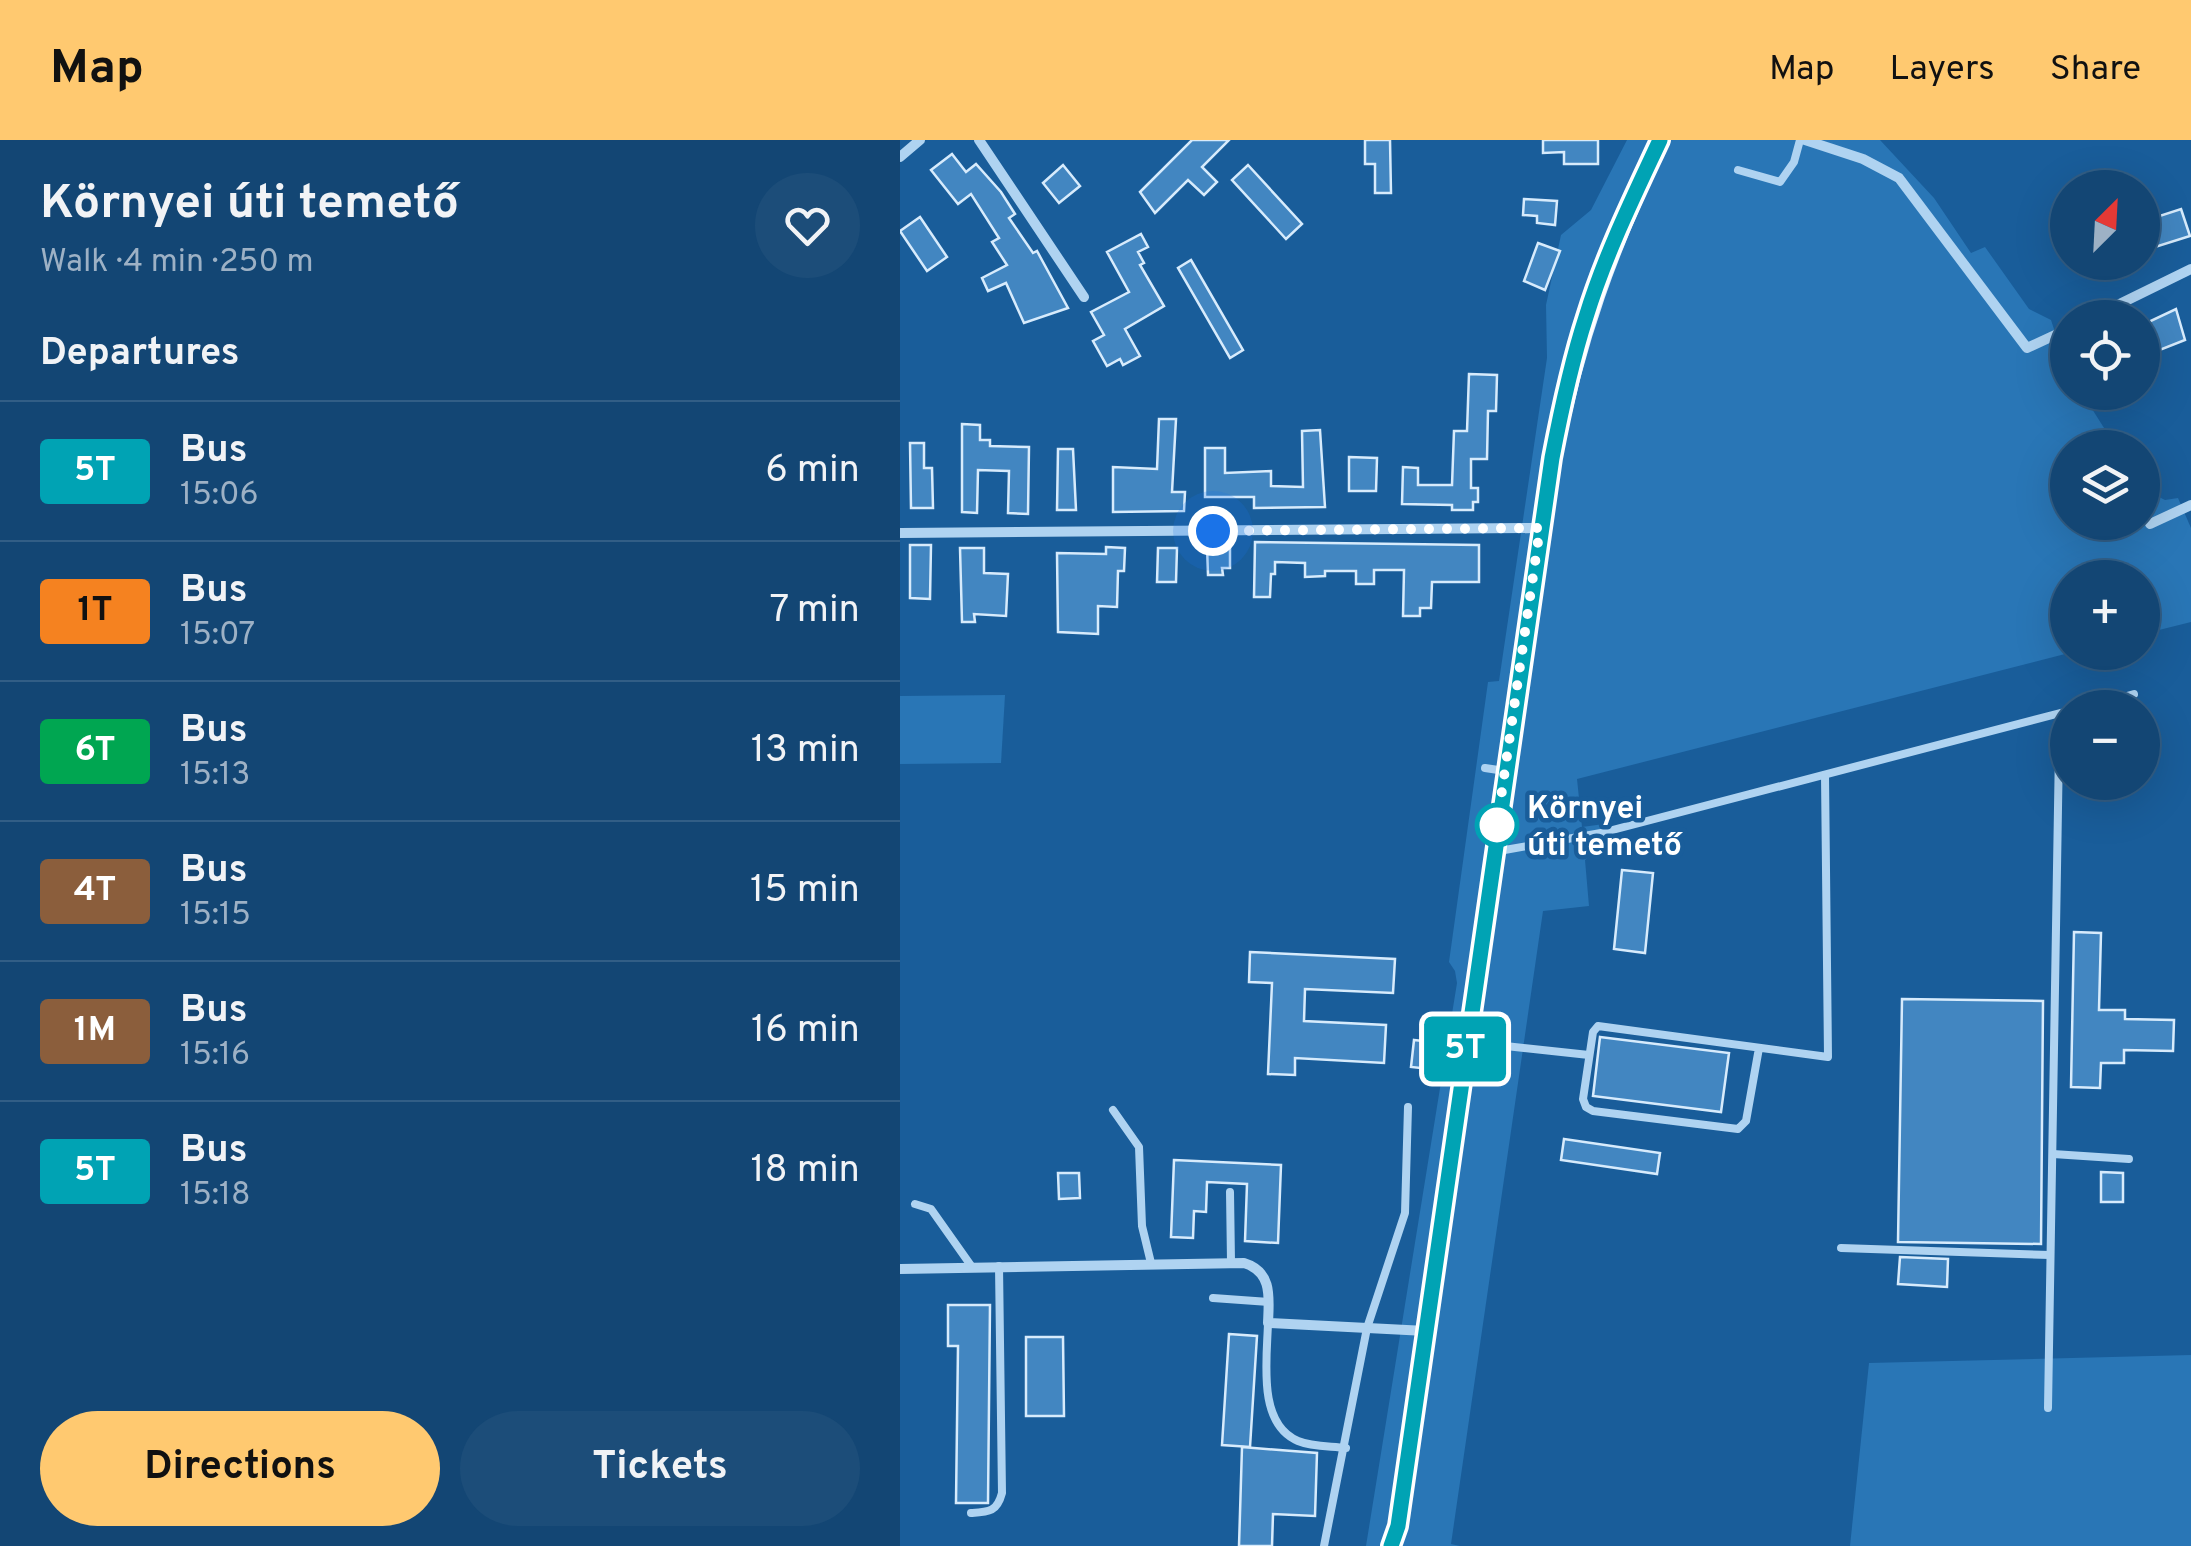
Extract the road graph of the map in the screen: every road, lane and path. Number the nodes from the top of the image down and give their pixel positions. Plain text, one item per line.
1 (920, 140) edge
2 (979, 140) edge
3 (1660, 140) edge
4 (1802, 140) edge
5 (900, 157) edge
6 (1738, 170) dead end
7 (2191, 269) edge
8 (1084, 297) dead end
9 (2128, 300) edge
10 (2050, 337) edge
11 (2191, 505) edge
12 (2160, 519) edge
13 (1540, 528) junction
14 (900, 534) edge
15 (2050, 716) edge
16 (1825, 775) junction
17 (2058, 800) edge
18 (1493, 852) junction
19 (1466, 1042) junction
20 (1759, 1048) junction
21 (1589, 1056) junction
22 (1408, 1106) dead end
23 (1113, 1110) dead end
24 (2053, 1154) junction
25 (2129, 1160) dead end
26 (1230, 1192) dead end
27 (916, 1204) dead end
28 (1841, 1248) dead end
29 (2050, 1255) junction
30 (1231, 1262) junction
31 (1151, 1263) junction
32 (999, 1266) junction
33 (972, 1267) junction
34 (900, 1269) edge
35 (1213, 1298) dead end
36 (1269, 1302) junction
37 (1268, 1324) junction
38 (1366, 1328) junction
39 (1426, 1331) junction
40 (2048, 1408) dead end
41 (1346, 1448) junction
42 (970, 1513) dead end
43 (1397, 1539) edge
44 (1324, 1546) edge

1 - 5 street
2 - 8 street
3 - 13 main road
4 - 6 lane
4 - 10 street
7 - 9 street
11 - 12 street
13 - 14 street
13 - 18 main road
15 - 16 lane
16 - 18 lane
16 - 20 lane
17 - 24 lane
18 - 19 main road
19 - 21 lane
19 - 39 main road
20 - 21 lane
20 - 21 lane
22 - 38 lane
23 - 31 lane
24 - 25 lane
24 - 29 lane
26 - 30 lane
27 - 33 lane
28 - 29 lane
29 - 40 lane
30 - 31 street
30 - 36 street
31 - 32 street
32 - 33 street
32 - 42 lane
33 - 34 street
35 - 36 lane
36 - 37 street
37 - 38 street
37 - 41 lane
38 - 39 street
38 - 41 lane
39 - 43 main road
41 - 44 lane

